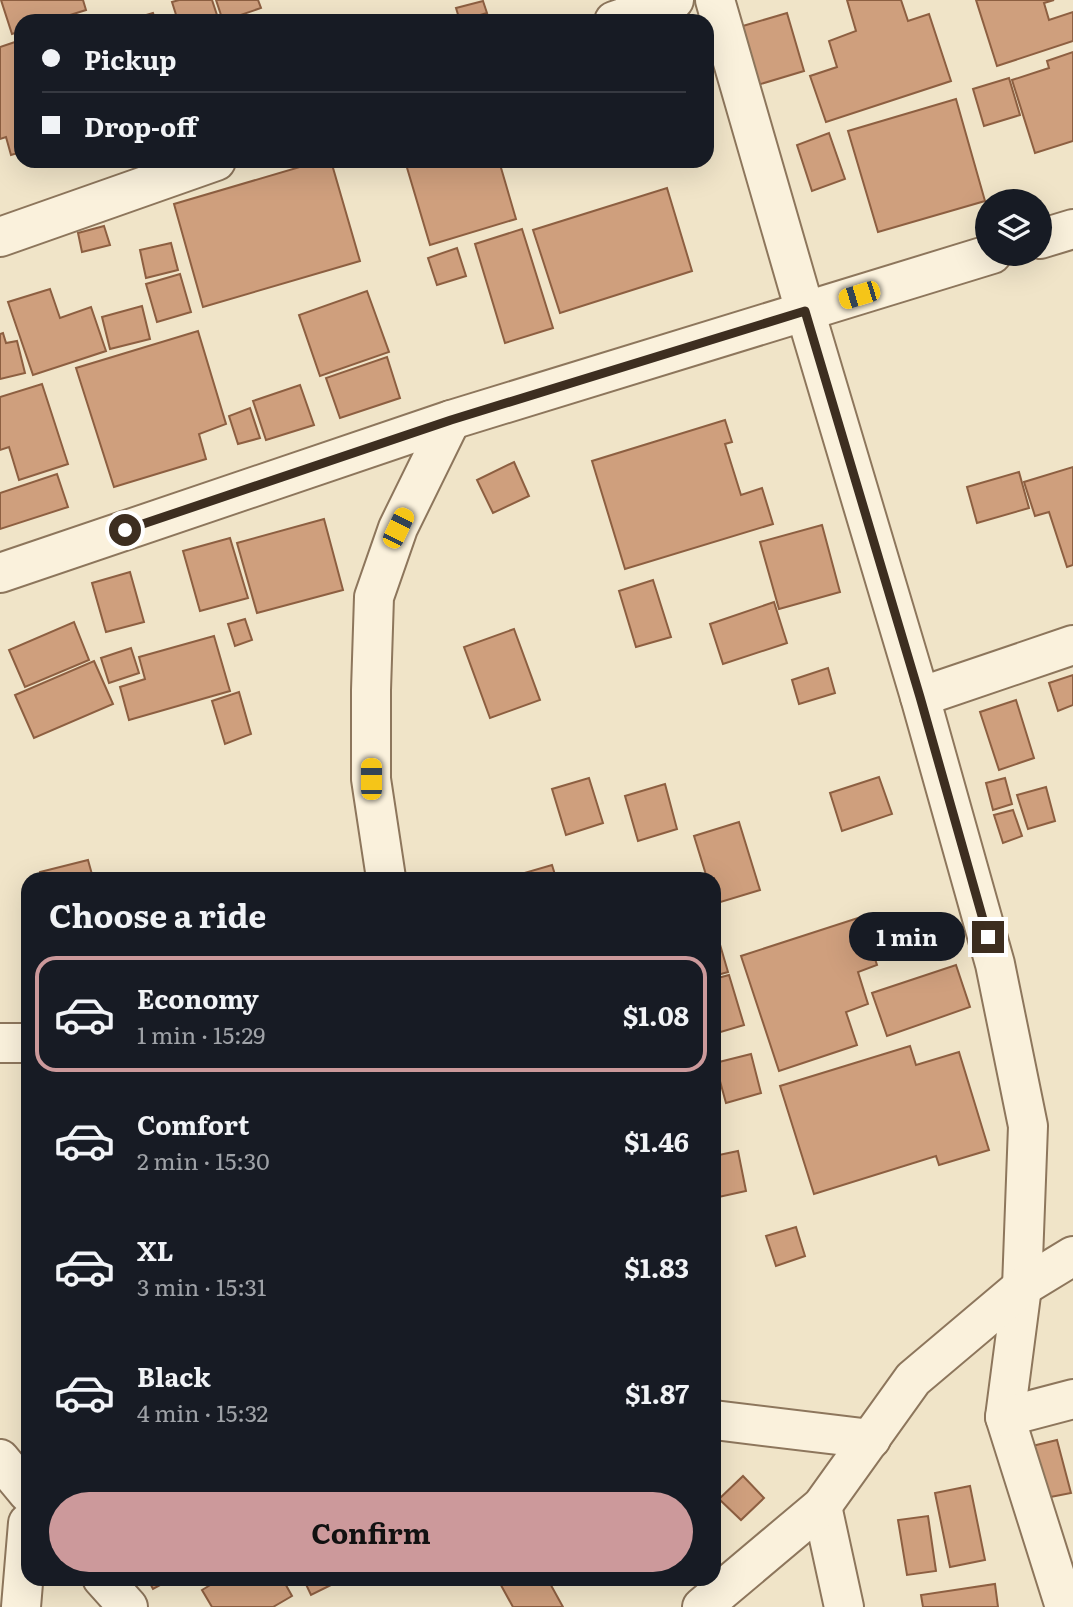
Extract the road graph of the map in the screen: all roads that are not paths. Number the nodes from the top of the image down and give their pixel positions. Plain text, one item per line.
1 (674, 0) edge
2 (715, 0) edge
3 (634, 14) edge
4 (196, 168) edge
5 (1073, 229) edge
6 (1052, 235) edge
7 (0, 237) edge
8 (975, 259) edge
9 (805, 311) junction
10 (451, 420) junction
11 (0, 573) edge
12 (1073, 645) edge
13 (920, 697) junction
14 (385, 872) edge
15 (0, 1043) edge
16 (21, 1043) edge
17 (1073, 1256) edge
18 (1022, 1287) junction
19 (1073, 1399) edge
20 (1005, 1417) junction
21 (721, 1421) edge
22 (871, 1439) junction
23 (0, 1458) edge
24 (21, 1484) edge
25 (822, 1506) junction
26 (23, 1586) edge
27 (109, 1586) edge
28 (21, 1607) edge
29 (128, 1607) edge
30 (702, 1607) edge
31 (844, 1607) edge
32 (1065, 1607) edge

1 - 3 street
2 - 9 street
4 - 7 street
5 - 6 street
8 - 9 street
9 - 10 street
9 - 13 street
10 - 11 street
10 - 14 street
12 - 13 street
13 - 18 street
15 - 16 street
17 - 18 street
18 - 20 street
18 - 22 street
19 - 20 street
20 - 32 street
21 - 22 street
22 - 25 street
23 - 24 street
25 - 30 street
25 - 31 street
26 - 28 street
27 - 29 street

